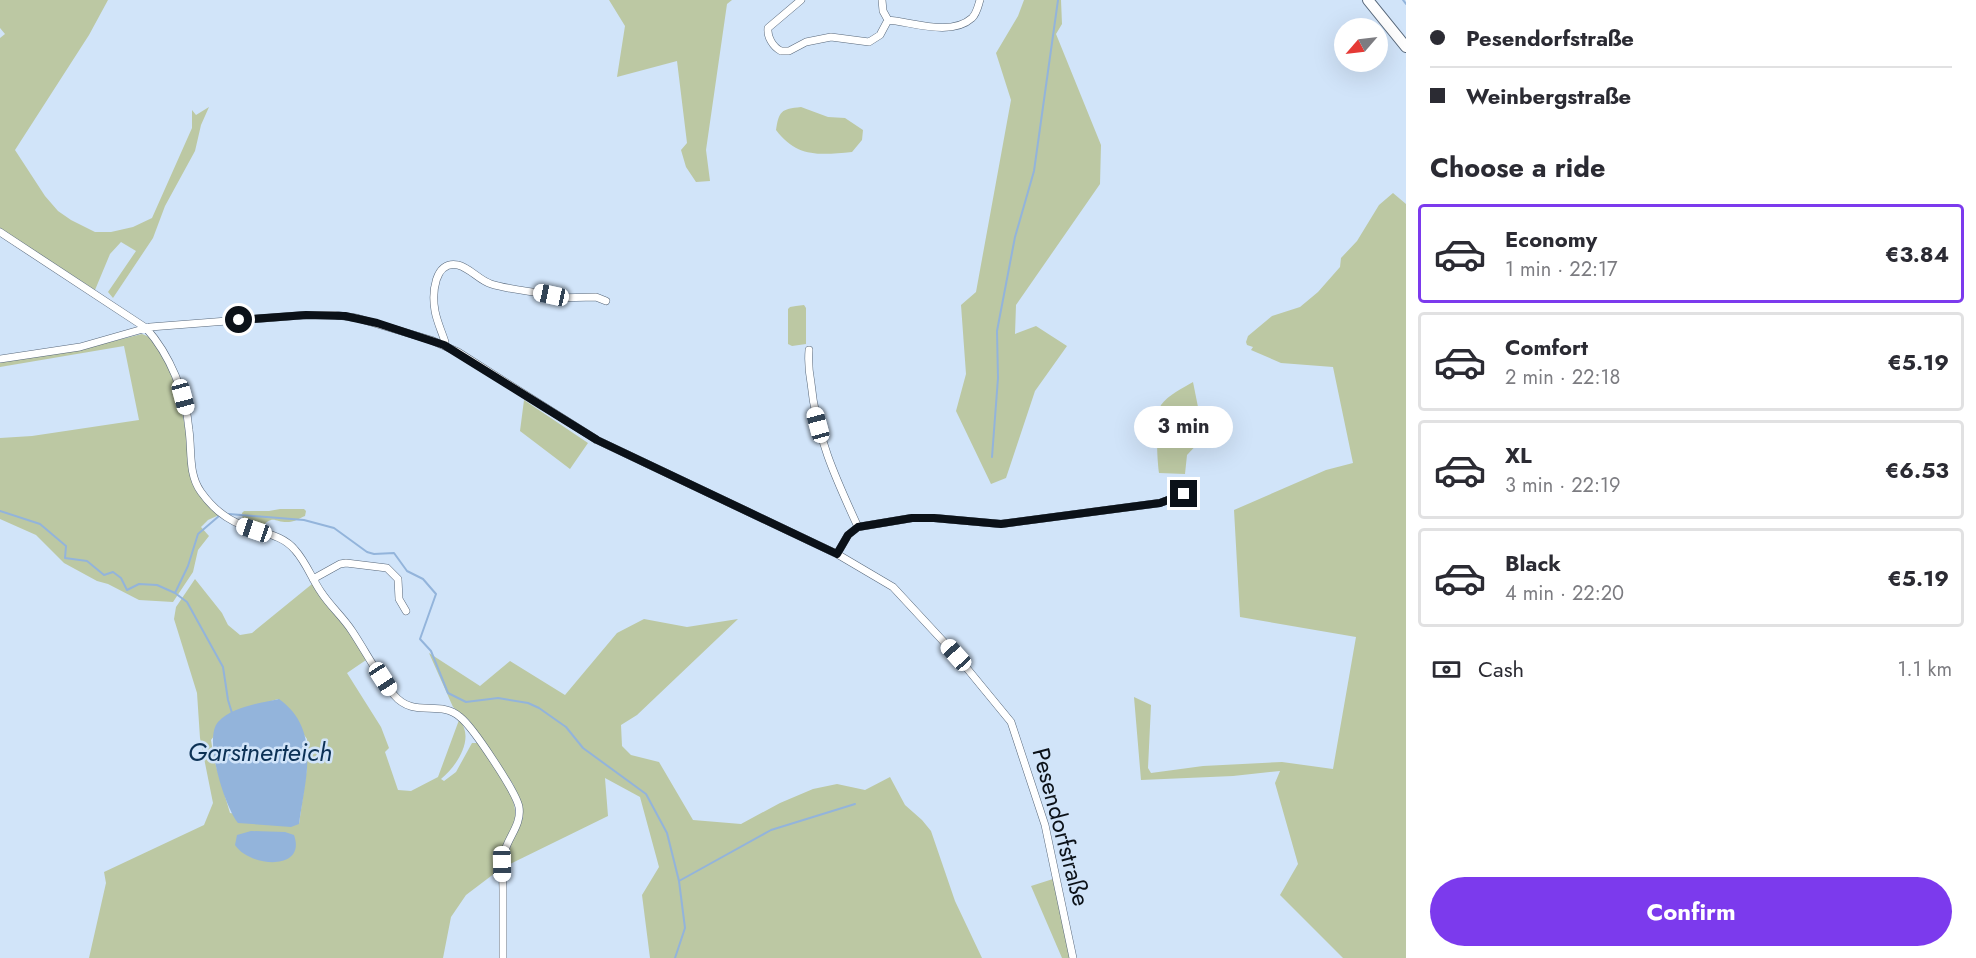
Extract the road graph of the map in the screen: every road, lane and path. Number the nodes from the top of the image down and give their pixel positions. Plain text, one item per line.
1 (801, 0) edge
2 (882, 0) edge
3 (980, 0) edge
4 (1368, 0) edge
5 (888, 20) junction
6 (1406, 47) edge
7 (0, 232) edge
8 (606, 301) dead end
9 (146, 328) junction
10 (444, 345) junction
11 (809, 350) dead end
12 (0, 359) edge
13 (1184, 494) dead end
14 (858, 527) junction
15 (837, 554) junction
16 (313, 579) junction
17 (406, 611) dead end
18 (503, 958) edge
19 (1073, 958) edge

1 - 5 street
2 - 5 street
3 - 5 street
4 - 6 street
7 - 9 street
8 - 10 street
9 - 10 street, Pesendorfstraße
9 - 12 street, Pesendorfstraße
9 - 16 street
10 - 15 street, Pesendorfstraße
11 - 14 street
13 - 14 street
14 - 15 street
15 - 19 street, Pesendorfstraße
16 - 17 street
16 - 18 street

